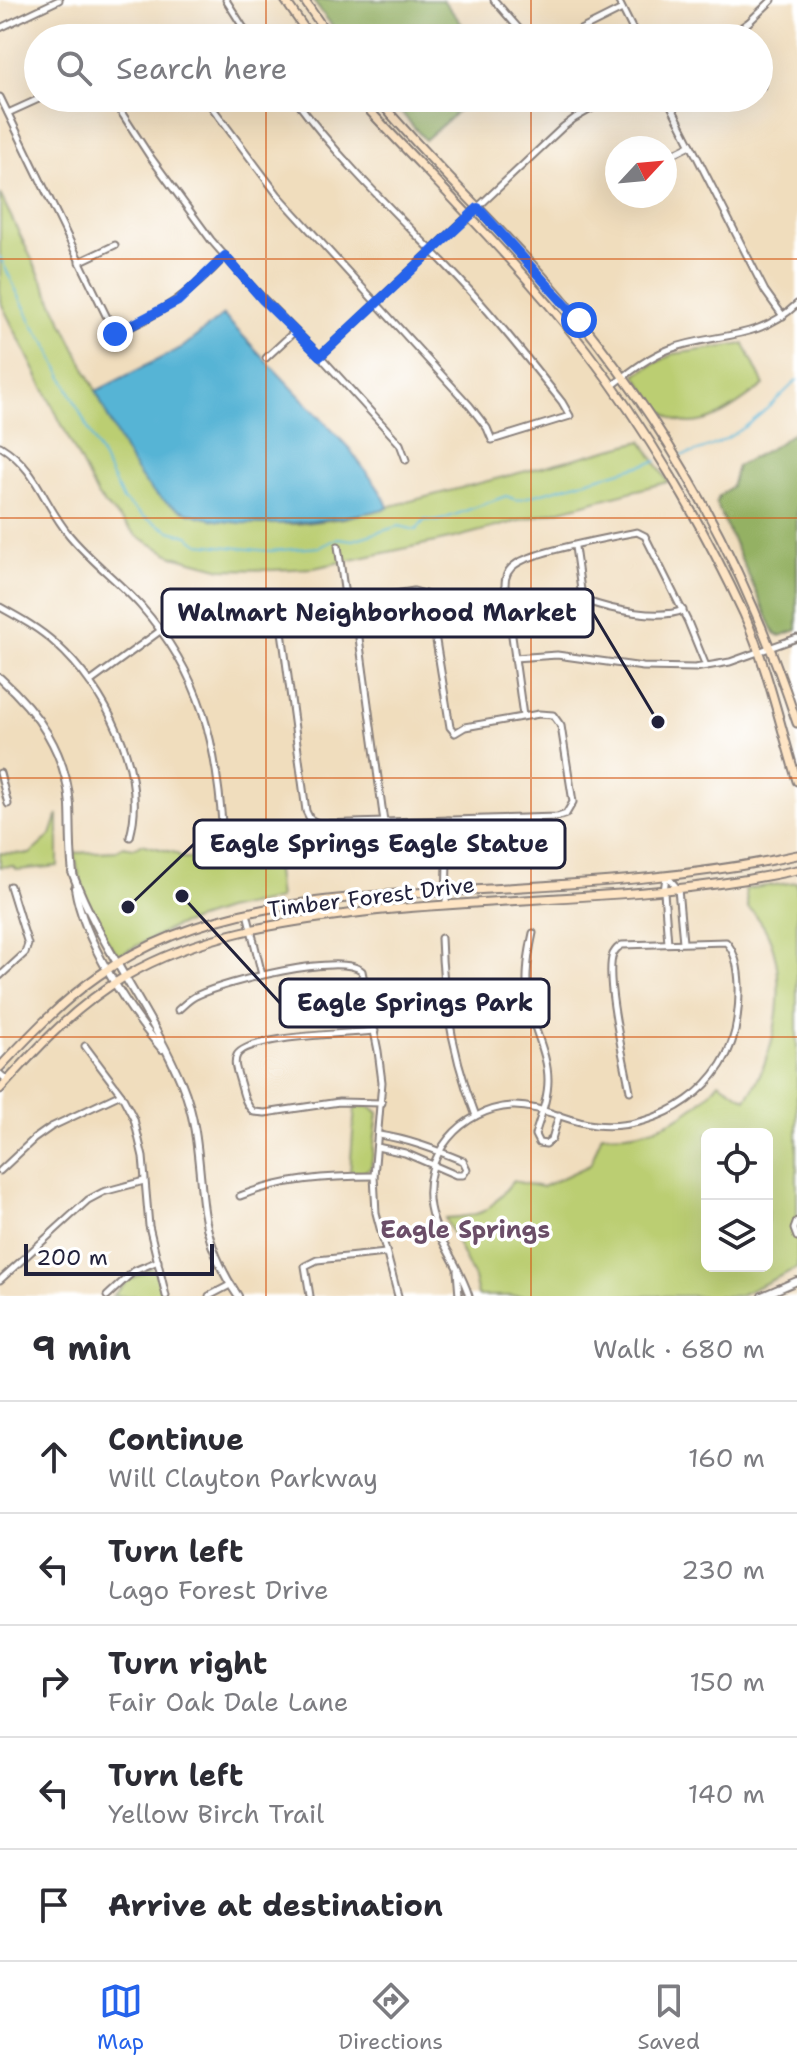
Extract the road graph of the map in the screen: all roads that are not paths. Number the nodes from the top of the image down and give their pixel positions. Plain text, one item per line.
1 (59, 0) edge
2 (226, 0) edge
3 (285, 0) edge
4 (304, 0) edge
5 (494, 0) edge
6 (618, 0) edge
7 (772, 0) edge
8 (622, 9) junction
9 (317, 20) junction
10 (241, 24) edge
11 (300, 24) edge
12 (313, 24) edge
13 (320, 24) edge
14 (515, 24) edge
15 (592, 24) edge
16 (630, 24) edge
17 (744, 24) edge
18 (0, 28) edge
19 (0, 97) edge
20 (24, 106) edge
21 (121, 112) edge
22 (216, 112) edge
23 (305, 112) edge
24 (371, 112) edge
25 (389, 112) edge
26 (586, 112) edge
27 (674, 112) edge
28 (8, 113) junction
29 (399, 123) junction
30 (390, 133) junction
31 (691, 145) junction
32 (677, 152) edge
33 (478, 208) junction
34 (468, 217) junction
35 (115, 245) dead end
36 (432, 252) junction
37 (225, 256) junction
38 (79, 262) junction
39 (548, 283) junction
40 (538, 293) junction
41 (377, 303) junction
42 (797, 304) edge
43 (783, 316) junction
44 (294, 332) junction
45 (320, 356) junction
46 (266, 358) dead end
47 (624, 377) junction
48 (612, 386) junction
49 (0, 446) edge
50 (406, 460) dead end
51 (711, 515) junction
52 (698, 522) junction
53 (338, 546) dead end
54 (575, 547) junction
55 (354, 601) junction
56 (346, 603) junction
57 (0, 607) edge
58 (683, 610) junction
59 (186, 612) dead end
60 (160, 630) junction
61 (797, 638) edge
62 (771, 648) junction
63 (758, 652) junction
64 (514, 658) junction
65 (706, 666) junction
66 (0, 678) edge
67 (90, 682) junction
68 (523, 716) junction
69 (797, 723) edge
70 (0, 773) edge
71 (797, 781) edge
72 (8, 804) dead end
73 (448, 820) junction
74 (384, 822) junction
75 (223, 836) dead end
76 (130, 837) dead end
77 (797, 855) edge
78 (797, 870) edge
79 (72, 872) junction
80 (666, 875) junction
81 (10, 886) dead end
82 (678, 889) junction
83 (446, 892) junction
84 (664, 892) junction
85 (446, 903) junction
86 (247, 912) junction
87 (251, 929) junction
88 (533, 933) dead end
89 (441, 938) dead end
90 (683, 942) junction
91 (668, 943) junction
92 (118, 964) junction
93 (108, 970) junction
94 (262, 975) junction
95 (0, 976) edge
96 (126, 976) junction
97 (116, 982) junction
98 (178, 1010) dead end
99 (375, 1031) junction
100 (85, 1046) dead end
101 (167, 1055) junction
102 (0, 1067) edge
103 (0, 1074) edge
104 (7, 1080) junction
105 (0, 1089) edge
106 (630, 1091) dead end
107 (121, 1094) junction
108 (382, 1103) junction
109 (542, 1110) junction
110 (559, 1115) junction
111 (476, 1116) junction
112 (379, 1135) junction
113 (377, 1147) junction
114 (440, 1152) junction
115 (434, 1164) junction
116 (0, 1171) edge
117 (374, 1176) junction
118 (144, 1181) junction
119 (240, 1196) dead end
120 (797, 1221) edge
121 (797, 1237) edge
122 (386, 1253) junction
123 (158, 1261) junction
124 (456, 1266) junction
125 (0, 1280) edge
126 (797, 1281) edge
127 (230, 1285) junction
128 (107, 1296) edge
129 (166, 1296) edge
130 (209, 1296) edge
131 (238, 1296) edge
132 (310, 1296) edge
133 (398, 1296) edge
134 (459, 1296) edge
135 (469, 1296) edge
136 (762, 1296) edge

1 - 18 street
2 - 10 street
3 - 11 main road
4 - 9 main road
5 - 14 street
6 - 8 street
7 - 17 street
8 - 15 street
8 - 16 street
9 - 12 main road
9 - 13 main road
19 - 28 street
20 - 28 street
21 - 37 street
22 - 41 street
23 - 36 street
24 - 30 main road
25 - 29 main road
26 - 33 street
27 - 31 street
28 - 38 street
29 - 30 main road
29 - 33 main road
30 - 34 main road
31 - 32 street
31 - 43 street
33 - 34 street
33 - 39 main road
34 - 36 street
34 - 40 main road
35 - 38 street
36 - 41 street
36 - 41 street
37 - 38 street
37 - 44 street
39 - 40 main road
39 - 47 main road
40 - 48 main road
41 - 45 street
42 - 43 street
43 - 47 street
44 - 45 street
44 - 46 street
45 - 50 street
47 - 48 street
47 - 51 main road
48 - 52 main road
49 - 60 street
51 - 52 main road
51 - 62 main road
52 - 63 main road
53 - 56 street
54 - 58 street
54 - 58 street
54 - 64 street
55 - 56 street
55 - 68 street
55 - 74 street
56 - 74 street
57 - 67 street
58 - 65 street
59 - 60 street
60 - 67 street
60 - 75 street
61 - 62 street
62 - 63 street
62 - 69 main road
63 - 65 street
63 - 71 main road
64 - 65 street
64 - 68 street
66 - 79 street
67 - 76 street
68 - 73 street
70 - 72 street
73 - 74 street
73 - 83 street
77 - 80 main road, Timber Forest Drive
78 - 82 main road, Timber Forest Drive
79 - 92 street
79 - 93 street
80 - 82 street
80 - 83 main road, Timber Forest Drive
80 - 84 street
81 - 95 street
82 - 84 main road, Timber Forest Drive
82 - 90 street
83 - 85 street
83 - 86 main road, Timber Forest Drive
84 - 85 main road, Timber Forest Drive
84 - 91 street
85 - 87 main road, Timber Forest Drive
86 - 87 street
86 - 92 main road, Timber Forest Drive
87 - 94 street
87 - 96 main road, Timber Forest Drive
88 - 109 street
89 - 111 street
90 - 91 street
90 - 110 street
91 - 106 street
92 - 93 main road, Timber Forest Drive
92 - 96 street
93 - 97 street
93 - 102 main road, Timber Forest Drive
94 - 98 street
94 - 99 street
96 - 97 main road, Timber Forest Drive
96 - 101 street
97 - 101 street
97 - 104 main road, Timber Forest Drive
99 - 108 street
99 - 108 street
100 - 107 street
101 - 127 street
103 - 104 street
104 - 105 main road, Timber Forest Drive
107 - 116 street
107 - 118 street
108 - 112 street
109 - 110 street
109 - 110 street
109 - 111 street
111 - 114 street
112 - 113 street
112 - 114 street
113 - 115 street
113 - 117 street
114 - 115 street
114 - 115 street
115 - 124 street
117 - 119 street
117 - 122 street
118 - 123 street
118 - 125 street
120 - 121 street
122 - 132 street
122 - 133 street
123 - 128 street
123 - 129 street
124 - 134 street
124 - 135 street
126 - 136 street
127 - 130 street
127 - 131 street

